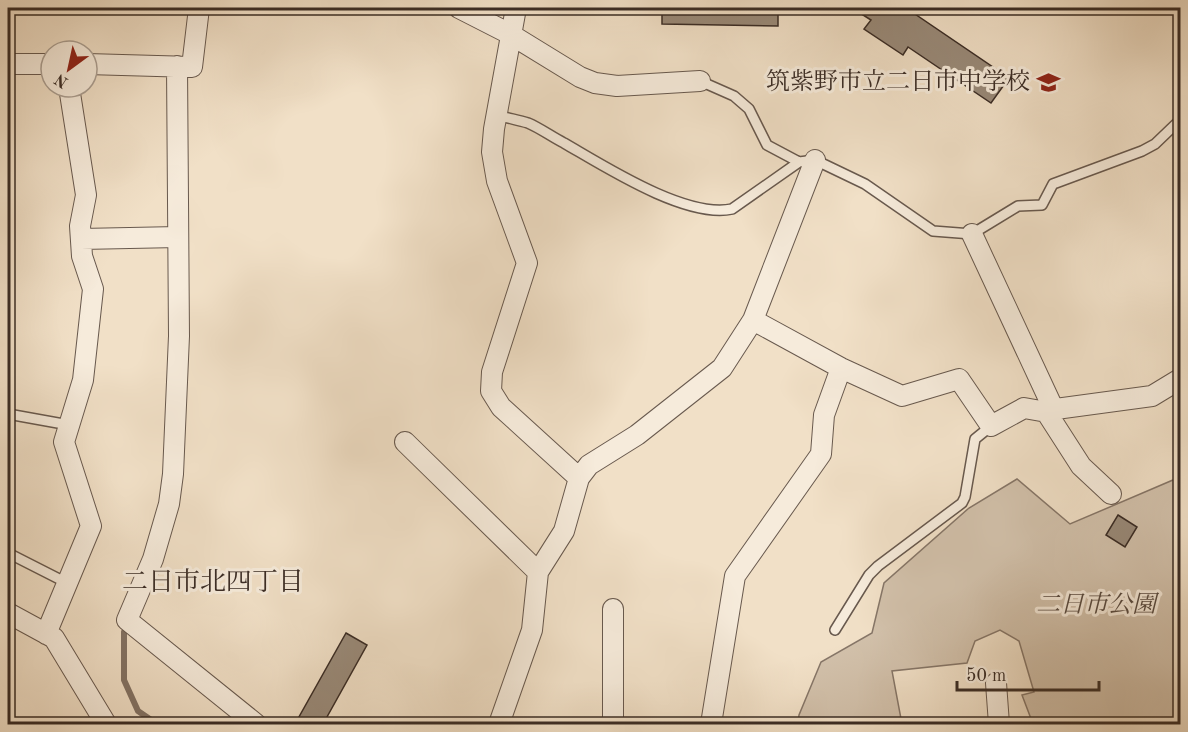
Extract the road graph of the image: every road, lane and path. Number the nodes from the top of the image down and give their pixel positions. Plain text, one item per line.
1 (199, 8) edge
2 (459, 8) edge
3 (516, 8) edge
4 (510, 34) junction
5 (8, 64) edge
6 (39, 64) edge
7 (99, 64) edge
8 (177, 66) junction
9 (700, 81) joint
10 (71, 99) edge
11 (497, 115) junction
12 (1180, 120) edge
13 (807, 161) junction
14 (972, 234) junction
15 (178, 237) junction
16 (81, 238) junction
17 (753, 321) junction
18 (841, 368) junction
19 (1180, 379) edge
20 (1049, 409) junction
21 (8, 414) edge
22 (69, 425) junction
23 (991, 426) junction
24 (405, 442) dead end
25 (579, 478) junction
26 (1111, 494) dead end
27 (8, 553) edge
28 (538, 572) junction
29 (69, 584) junction
30 (613, 609) dead end
31 (8, 613) edge
32 (835, 630) dead end
33 (46, 634) junction
34 (996, 682) dead end
35 (106, 724) edge
36 (256, 724) edge
37 (499, 724) edge
38 (613, 724) edge
39 (711, 724) edge
40 (999, 724) edge

1 - 8 street
2 - 4 street
3 - 4 street
4 - 9 street
4 - 11 street
5 - 6 street
7 - 8 street
8 - 15 street
9 - 13 lane
10 - 16 street
11 - 13 lane
11 - 25 street
12 - 14 lane
13 - 14 lane
13 - 17 street
14 - 20 street
15 - 16 street
15 - 36 street
16 - 22 street
17 - 18 street
17 - 25 street
18 - 23 street
18 - 39 street
19 - 20 street
20 - 23 street
20 - 26 street
21 - 22 lane
22 - 29 street
23 - 32 lane
24 - 28 street
25 - 28 street
27 - 29 lane
28 - 37 street
29 - 33 street
30 - 38 street
31 - 33 street
33 - 35 street
34 - 40 street

